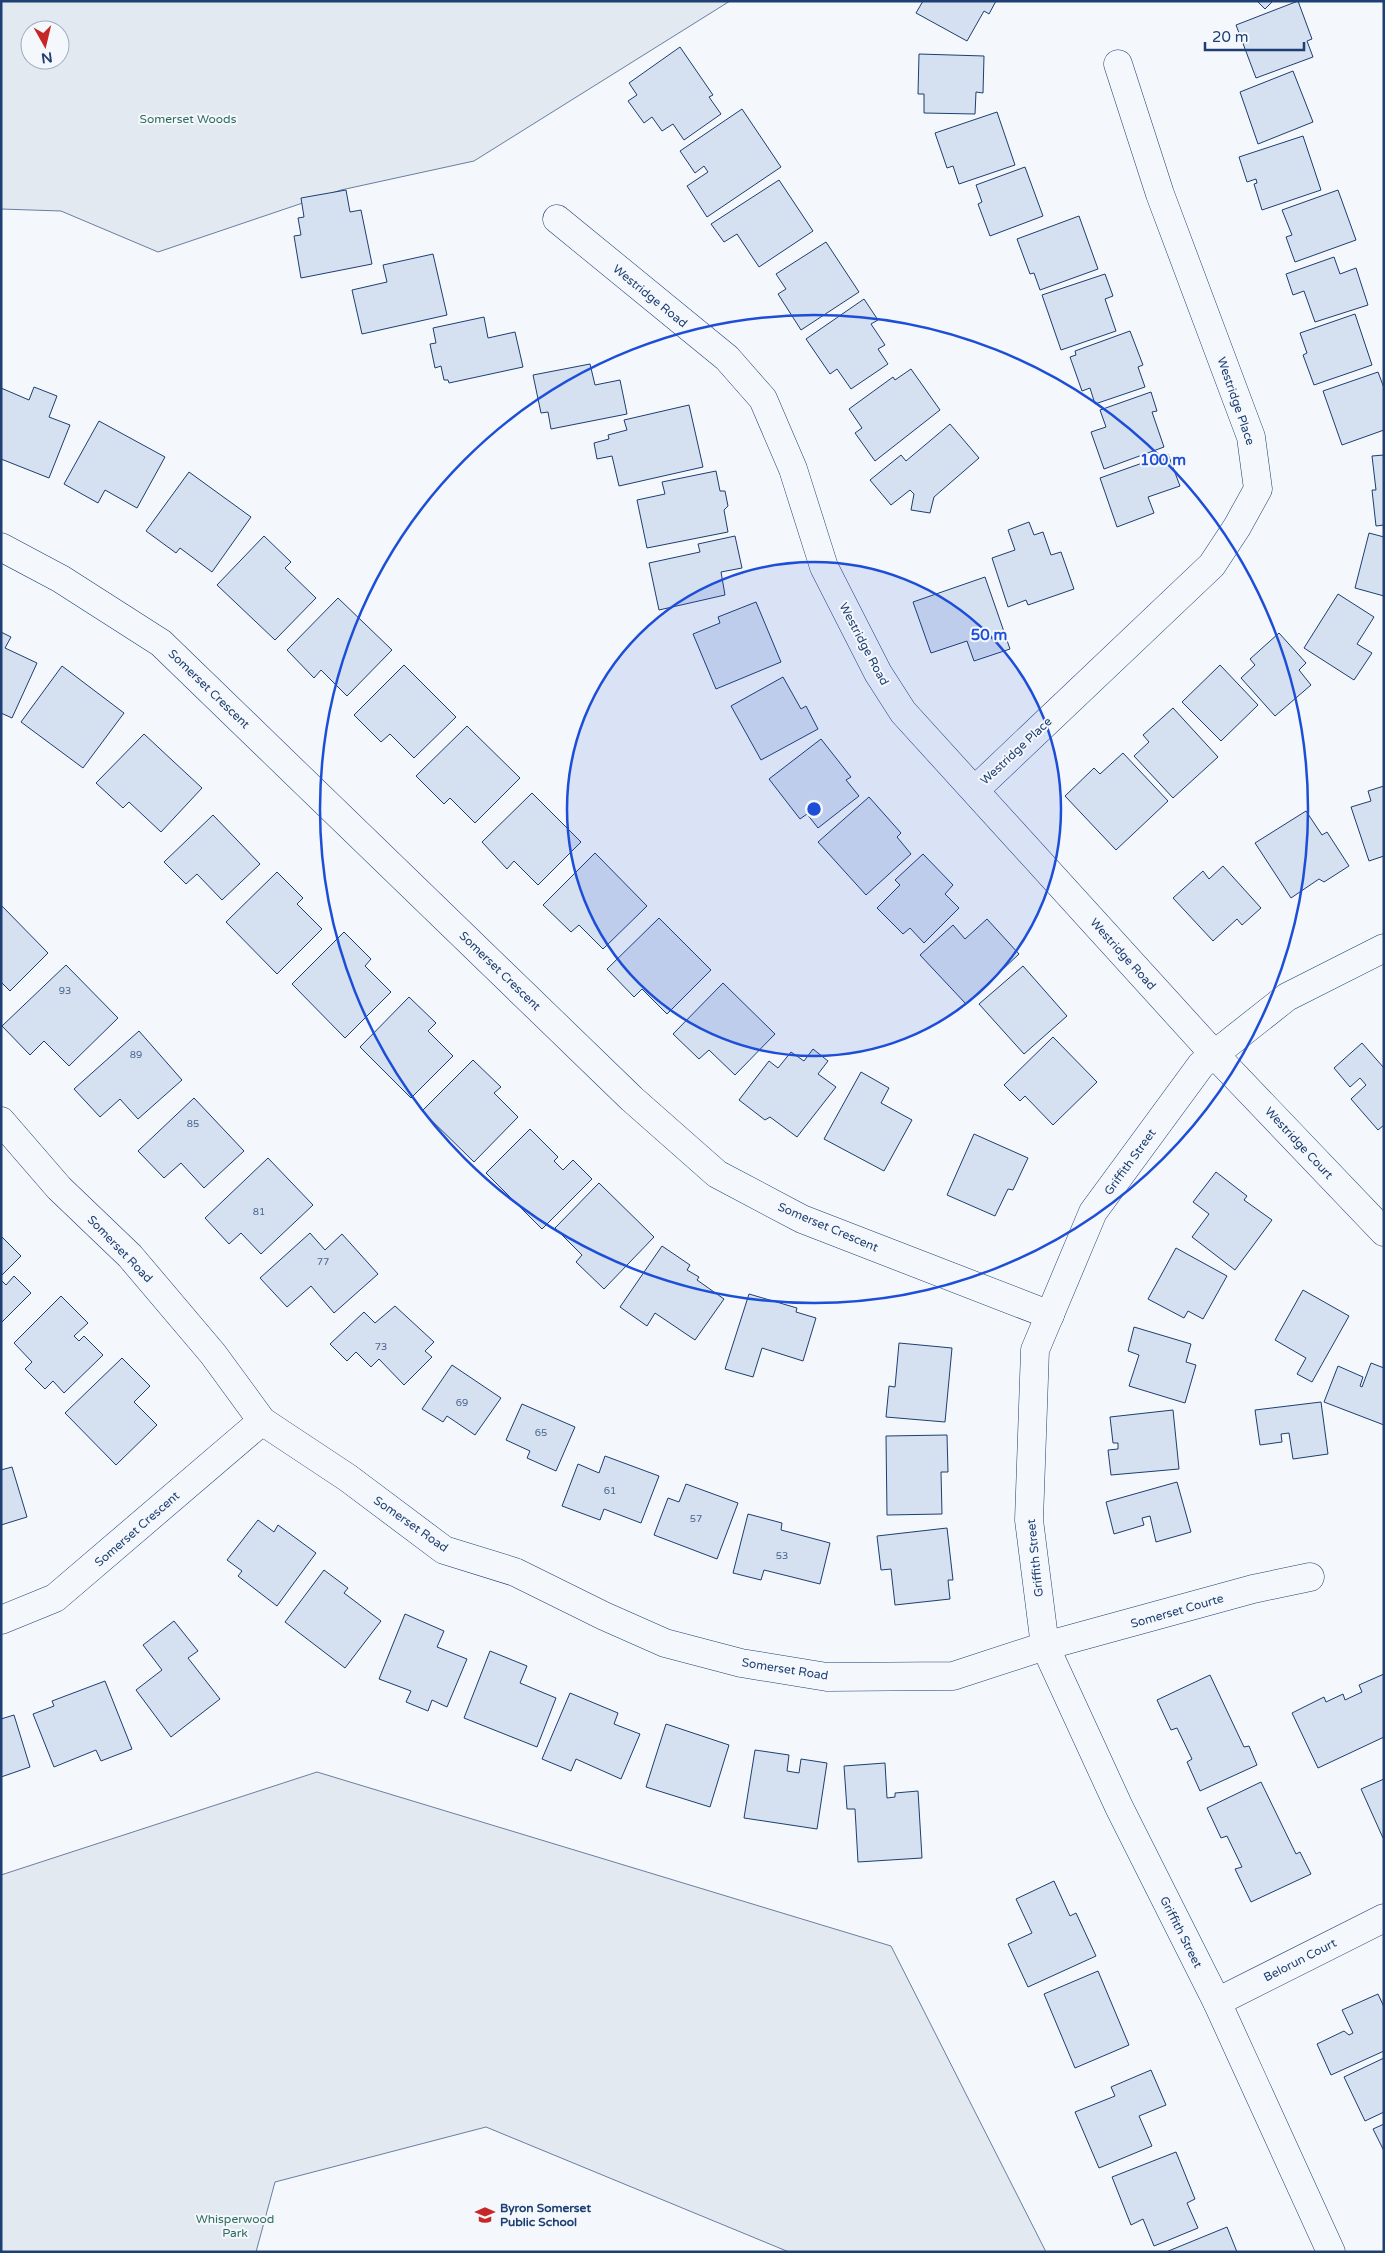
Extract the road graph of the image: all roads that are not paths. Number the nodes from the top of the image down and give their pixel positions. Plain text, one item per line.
1 (1118, 64) dead end
2 (557, 219) dead end
3 (1, 546) edge
4 (975, 790) junction
5 (1384, 948) edge
6 (1214, 1054) junction
7 (1, 1121) edge
8 (1384, 1232) edge
9 (1050, 1315) junction
10 (262, 1421) junction
11 (1310, 1577) dead end
12 (1, 1620) edge
13 (1045, 1646) junction
14 (1384, 1918) edge
15 (1217, 2002) junction
16 (1331, 2252) edge

1 - 4 street, Westridge Place
2 - 4 street, Westridge Road
3 - 9 street, Somerset Crescent
4 - 6 street, Westridge Road
5 - 6 street, Griffith Street
6 - 8 street, Westridge Court
6 - 9 street, Griffith Street
7 - 10 street, Somerset Road
9 - 13 street, Griffith Street
10 - 12 street, Somerset Crescent
10 - 13 street, Somerset Road
11 - 13 street, Somerset Courte
13 - 15 street, Griffith Street
14 - 15 street, Belorun Court
15 - 16 street, Griffith Street

